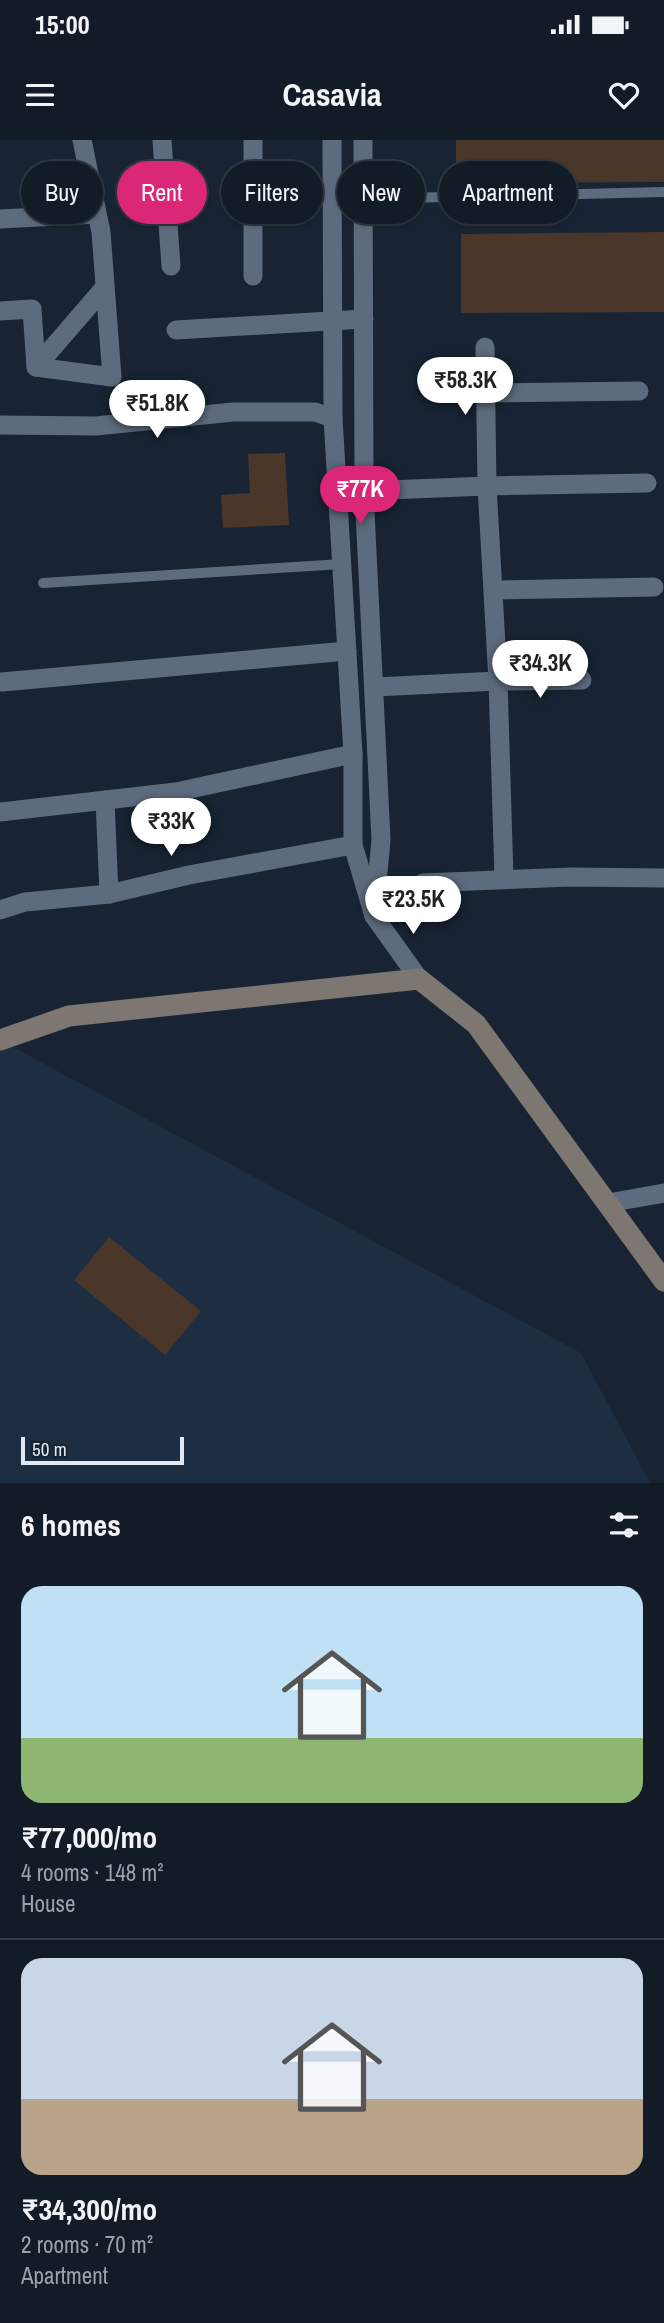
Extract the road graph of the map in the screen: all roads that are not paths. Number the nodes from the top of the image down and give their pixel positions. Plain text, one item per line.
1 (82, 140) edge
2 (162, 140) edge
3 (253, 140) edge
4 (332, 140) edge
5 (363, 140) edge
6 (86, 161) edge
7 (363, 161) edge
8 (664, 192) edge
9 (425, 198) edge
10 (21, 218) edge
11 (0, 219) edge
12 (98, 224) edge
13 (363, 224) edge
14 (171, 266) dead end
15 (253, 276) dead end
16 (105, 287) junction
17 (0, 311) edge
18 (365, 319) junction
19 (333, 320) junction
20 (176, 330) dead end
21 (485, 347) dead end
22 (36, 367) junction
23 (639, 391) dead end
24 (484, 393) junction
25 (333, 418) junction
26 (0, 425) edge
27 (647, 483) dead end
28 (487, 486) junction
29 (364, 491) junction
30 (342, 564) junction
31 (43, 583) dead end
32 (653, 587) dead end
33 (494, 590) junction
34 (347, 650) junction
35 (582, 680) dead end
36 (498, 681) junction
37 (2, 682) dead end
38 (374, 687) junction
39 (353, 754) junction
40 (105, 800) junction
41 (0, 812) edge
42 (353, 845) junction
43 (505, 878) junction
44 (664, 878) edge
45 (109, 894) junction
46 (0, 910) edge
47 (374, 916) junction
48 (419, 979) junction
49 (0, 1040) edge
50 (664, 1193) edge
51 (608, 1203) junction
52 (664, 1281) edge

1 - 6 street
2 - 14 street
3 - 15 street
4 - 19 street
5 - 7 street
8 - 9 lane
10 - 11 street
12 - 16 street
13 - 18 street
16 - 22 street
16 - 22 street
17 - 22 street
18 - 19 street
18 - 29 street
19 - 20 street
19 - 25 street
21 - 24 street
23 - 24 street
24 - 28 street
25 - 26 street
25 - 30 street
27 - 28 street
28 - 29 street
28 - 33 street
29 - 38 street
30 - 31 lane
30 - 34 street
32 - 33 street
33 - 36 street
34 - 37 street
34 - 39 street
35 - 36 street
36 - 38 street
36 - 43 street
38 - 47 street
39 - 40 street
39 - 42 street
40 - 41 street
40 - 45 street
42 - 45 street
42 - 47 street
43 - 44 street
43 - 47 street
45 - 46 street
47 - 48 street
48 - 49 street
48 - 51 street
50 - 51 street
51 - 52 street

